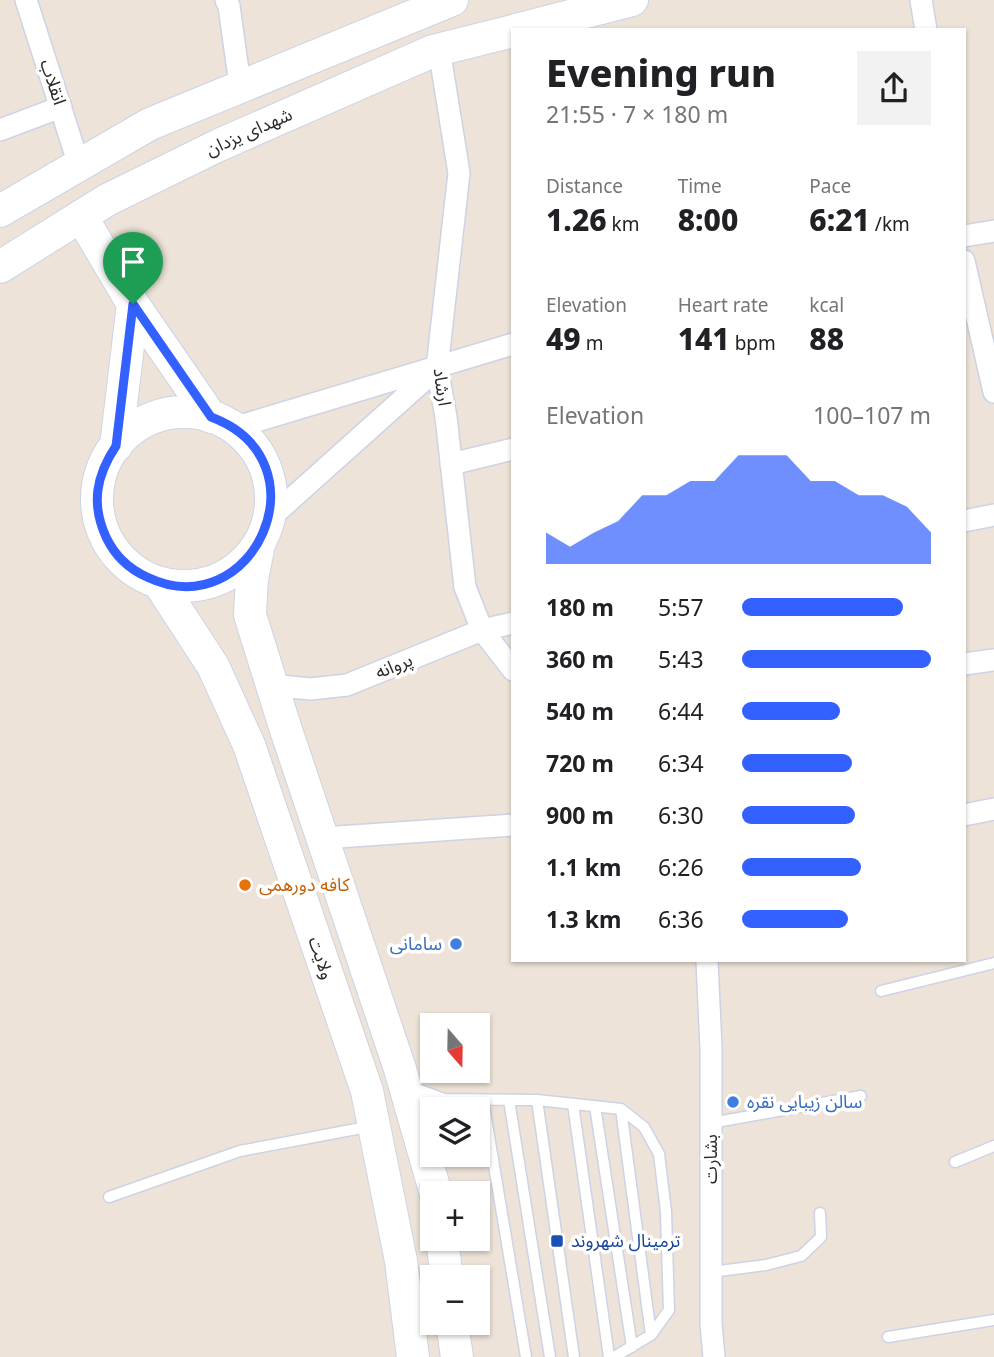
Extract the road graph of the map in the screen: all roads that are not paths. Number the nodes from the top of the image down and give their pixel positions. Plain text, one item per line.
1 (26, 0) edge
2 (226, 0) edge
3 (632, 0) edge
4 (921, 0) edge
5 (432, 3) edge
6 (522, 28) edge
7 (926, 28) edge
8 (511, 31) edge
9 (439, 50) junction
10 (240, 85) junction
11 (61, 107) junction
12 (0, 130) edge
13 (79, 165) junction
14 (0, 211) edge
15 (81, 216) junction
16 (994, 231) edge
17 (966, 236) edge
18 (0, 267) edge
19 (966, 279) edge
20 (133, 304) junction
21 (972, 333) edge
22 (511, 345) edge
23 (438, 368) junction
24 (994, 392) edge
25 (222, 422) junction
26 (116, 446) junction
27 (511, 449) edge
28 (451, 464) junction
29 (994, 515) edge
30 (966, 521) edge
31 (265, 531) junction
32 (159, 583) junction
33 (511, 623) edge
34 (482, 630) junction
35 (994, 660) edge
36 (966, 664) edge
37 (511, 667) edge
38 (271, 685) junction
39 (994, 809) edge
40 (966, 815) edge
41 (511, 825) edge
42 (323, 838) junction
43 (707, 962) edge
44 (994, 963) edge
45 (881, 991) dead end
46 (404, 1083) junction
47 (861, 1096) dead end
48 (439, 1097) edge
49 (490, 1100) edge
50 (509, 1100) junction
51 (537, 1100) junction
52 (573, 1104) junction
53 (595, 1106) junction
54 (621, 1109) junction
55 (712, 1123) junction
56 (374, 1125) junction
57 (490, 1142) edge
58 (994, 1146) edge
59 (954, 1161) dead end
60 (432, 1181) edge
61 (109, 1197) dead end
62 (820, 1213) dead end
63 (711, 1272) junction
64 (994, 1320) edge
65 (454, 1335) edge
66 (651, 1335) junction
67 (888, 1337) dead end
68 (632, 1347) junction
69 (413, 1357) edge
70 (457, 1357) edge
71 (526, 1357) edge
72 (550, 1357) edge
73 (574, 1357) edge
74 (609, 1357) edge
75 (614, 1357) edge
76 (714, 1357) edge

1 - 11 street, انقلاب
2 - 10 street
3 - 6 street, شهدای یزدان
4 - 7 street
5 - 10 street
8 - 9 street, شهدای یزدان
9 - 15 street, شهدای یزدان
9 - 23 street, ارشاد
10 - 13 street
11 - 12 street
11 - 13 street, انقلاب
13 - 14 street
15 - 18 street, شهدای یزدان
15 - 20 street
16 - 17 street
19 - 21 street
20 - 25 street
20 - 26 street
21 - 24 street
22 - 23 street
23 - 25 street
23 - 28 street, ارشاد
23 - 31 street
25 - 26 street
25 - 31 street
26 - 32 street
27 - 28 street
28 - 34 street, ارشاد
29 - 30 street
31 - 32 street
31 - 38 street
32 - 56 street, ولایت
33 - 34 street, پروانه
34 - 37 street, ارشاد
34 - 38 street, پروانه
35 - 36 street
38 - 42 street
39 - 40 street
41 - 42 street
42 - 46 street
43 - 55 street, بشارت
44 - 45 lane
46 - 48 lane
46 - 60 street
47 - 55 lane
49 - 50 lane
50 - 51 lane
50 - 72 lane
51 - 52 lane
51 - 73 lane
52 - 53 lane
52 - 74 lane
53 - 54 lane
53 - 68 lane
54 - 66 lane
54 - 66 lane
55 - 63 street, بشارت
56 - 61 lane
56 - 69 street, ولایت
57 - 71 lane
58 - 59 lane
62 - 63 lane
63 - 76 street, بشارت
64 - 67 lane
65 - 70 street
66 - 68 lane
68 - 75 lane

